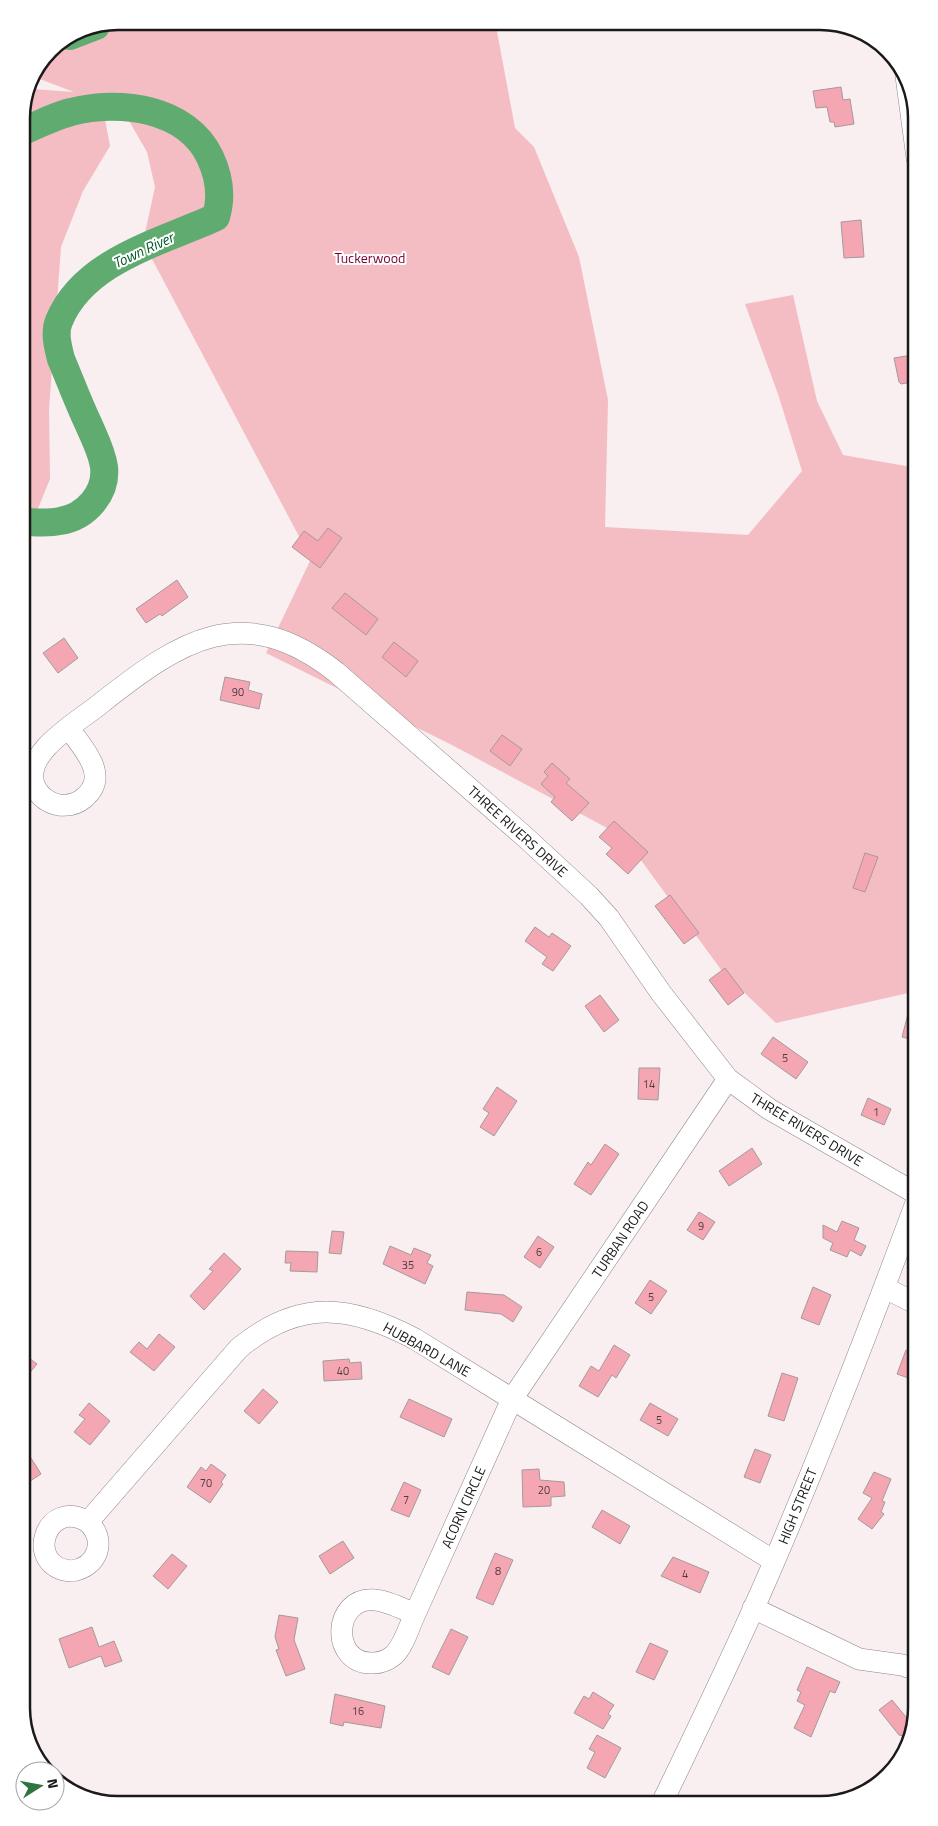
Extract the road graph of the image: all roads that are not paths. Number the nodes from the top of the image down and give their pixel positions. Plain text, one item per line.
1 (69, 729) dead end
2 (728, 1079) junction
3 (908, 1189) edge
4 (908, 1224) edge
5 (884, 1288) junction
6 (908, 1300) edge
7 (512, 1399) junction
8 (88, 1522) dead end
9 (774, 1561) junction
10 (753, 1608) junction
11 (415, 1614) dead end
12 (908, 1667) edge
13 (665, 1796) edge

1 - 2 street, THREE RIVERS DRIVE
2 - 3 street, THREE RIVERS DRIVE
2 - 7 street, TURBAN ROAD
4 - 5 street, HIGH STREET
5 - 6 street
5 - 9 street, HIGH STREET
7 - 8 street, HUBBARD LANE
7 - 9 street, HUBBARD LANE
7 - 11 street, ACORN CIRCLE
9 - 10 street, HIGH STREET
10 - 12 street
10 - 13 street, HIGH STREET

